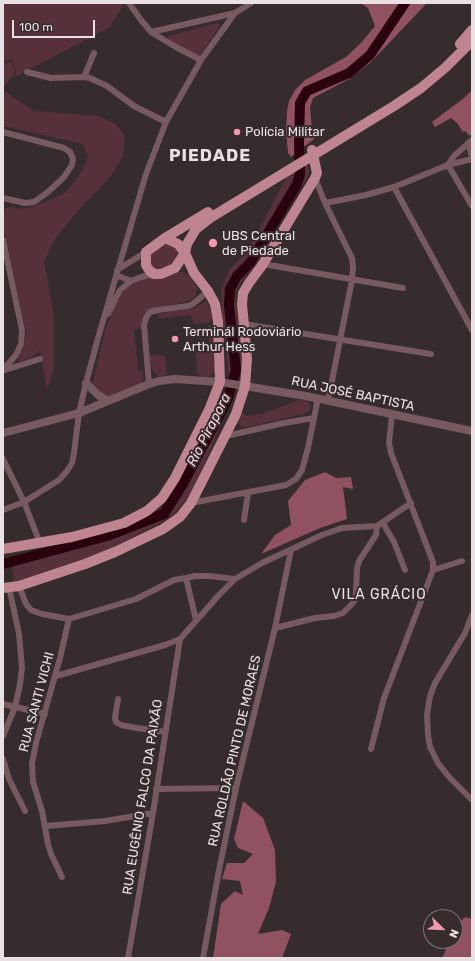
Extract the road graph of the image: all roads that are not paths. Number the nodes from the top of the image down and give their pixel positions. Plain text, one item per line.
1 (129, 3) edge
2 (251, 3) edge
3 (235, 13) junction
4 (472, 30) edge
5 (151, 32) junction
6 (472, 41) edge
7 (94, 53) dead end
8 (201, 60) junction
9 (27, 72) dead end
10 (84, 77) junction
11 (166, 122) junction
12 (3, 132) edge
13 (470, 141) edge
14 (312, 156) junction
15 (472, 156) edge
16 (472, 159) edge
17 (291, 165) junction
18 (448, 165) junction
19 (315, 178) junction
20 (394, 187) junction
21 (3, 198) edge
22 (325, 203) junction
23 (472, 206) edge
24 (192, 222) junction
25 (165, 238) junction
26 (3, 240) edge
27 (186, 248) junction
28 (146, 252) junction
29 (263, 264) junction
30 (175, 268) junction
31 (117, 272) junction
32 (194, 273) junction
33 (154, 274) junction
34 (352, 280) junction
35 (131, 281) junction
36 (403, 288) dead end
37 (120, 290) junction
38 (208, 291) junction
39 (111, 292) junction
40 (244, 324) junction
41 (472, 328) edge
42 (98, 338) junction
43 (339, 339) junction
44 (431, 354) dead end
45 (40, 359) dead end
46 (3, 370) edge
47 (86, 383) junction
48 (224, 383) junction
49 (149, 384) junction
50 (243, 386) junction
51 (318, 398) junction
52 (108, 401) junction
53 (328, 401) junction
54 (79, 413) junction
55 (392, 415) junction
56 (314, 418) junction
57 (472, 431) edge
58 (3, 433) edge
59 (226, 436) junction
60 (3, 460) edge
61 (248, 493) junction
62 (24, 502) junction
63 (191, 503) junction
64 (411, 503) junction
65 (3, 510) edge
66 (244, 520) dead end
67 (380, 525) junction
68 (40, 543) junction
69 (3, 549) edge
70 (291, 550) junction
71 (462, 561) dead end
72 (405, 570) dead end
73 (433, 570) junction
74 (186, 578) junction
75 (236, 579) junction
76 (19, 586) junction
77 (6, 588) edge
78 (472, 615) edge
79 (69, 619) junction
80 (196, 620) junction
81 (275, 628) junction
82 (180, 639) junction
83 (56, 676) junction
84 (118, 699) dead end
85 (3, 704) edge
86 (15, 707) junction
87 (45, 714) junction
88 (165, 732) junction
89 (3, 736) edge
90 (371, 749) dead end
91 (3, 759) edge
92 (236, 788) junction
93 (156, 789) junction
94 (472, 800) edge
95 (25, 810) dead end
96 (153, 814) junction
97 (45, 826) junction
98 (62, 877) dead end
99 (128, 958) edge
100 (203, 958) edge

1 - 5 street
2 - 3 street
3 - 5 street
3 - 8 street
4 - 14 main road
5 - 8 street
6 - 14 main road
7 - 10 street
8 - 11 street
9 - 10 street
10 - 11 street
11 - 31 street
12 - 21 street
13 - 15 street
13 - 18 street
14 - 17 main road
14 - 19 main road
16 - 18 street
17 - 24 main road
17 - 27 main road
18 - 20 street
18 - 23 street
19 - 22 street
19 - 29 main road
20 - 22 street
20 - 41 street
22 - 34 street
24 - 25 main road
24 - 27 main road
25 - 27 main road
25 - 28 main road
26 - 46 street
27 - 30 main road
27 - 32 main road
28 - 31 street
28 - 33 main road
29 - 34 street
29 - 40 main road
30 - 32 main road
30 - 33 main road
31 - 35 street
31 - 39 street
32 - 38 main road
33 - 35 street
34 - 36 street
34 - 43 street
35 - 37 street
37 - 39 street
37 - 42 street
38 - 48 main road
38 - 49 street
39 - 42 street
40 - 43 street
40 - 50 main road
42 - 47 street
43 - 44 street
43 - 53 street
45 - 46 street
47 - 52 street
47 - 54 street
48 - 49 street, RUA JOSÉ BAPTISTA
48 - 50 street, RUA JOSÉ BAPTISTA
48 - 68 main road
49 - 52 street, RUA JOSÉ BAPTISTA
50 - 51 street, RUA JOSÉ BAPTISTA
50 - 59 main road
51 - 53 street, RUA JOSÉ BAPTISTA
51 - 56 street
52 - 54 street, RUA JOSÉ BAPTISTA
53 - 55 street, RUA JOSÉ BAPTISTA
54 - 58 street, RUA JOSÉ BAPTISTA
54 - 62 street
55 - 57 street, RUA JOSÉ BAPTISTA
55 - 64 street
56 - 59 street
56 - 61 street
59 - 63 main road
60 - 62 street
61 - 63 street
61 - 66 street
62 - 65 street
62 - 68 street
63 - 76 main road
64 - 67 street
64 - 73 street
67 - 70 street
67 - 72 street
67 - 81 street
68 - 69 main road
70 - 75 street
70 - 81 street, RUA ROLDÃO PINTO DE MORAES
71 - 73 street
73 - 90 street
74 - 75 street
74 - 79 street
74 - 80 street
75 - 80 street
76 - 77 main road
76 - 79 street
77 - 86 street
78 - 94 street
79 - 83 street, RUA SANTI VICHI
80 - 82 street
81 - 92 street, RUA ROLDÃO PINTO DE MORAES
82 - 83 street
82 - 88 street, RUA EUGÊNIO FALCO DA PAIXÃO
83 - 87 street, RUA SANTI VICHI
84 - 88 street
85 - 86 street
86 - 87 street
86 - 89 street
87 - 97 street, RUA SANTI VICHI
88 - 93 street, RUA EUGÊNIO FALCO DA PAIXÃO
91 - 95 street
92 - 93 street
92 - 100 street, RUA ROLDÃO PINTO DE MORAES
93 - 96 street, RUA EUGÊNIO FALCO DA PAIXÃO
96 - 97 street
96 - 99 street, RUA EUGÊNIO FALCO DA PAIXÃO
97 - 98 street, RUA SANTI VICHI

